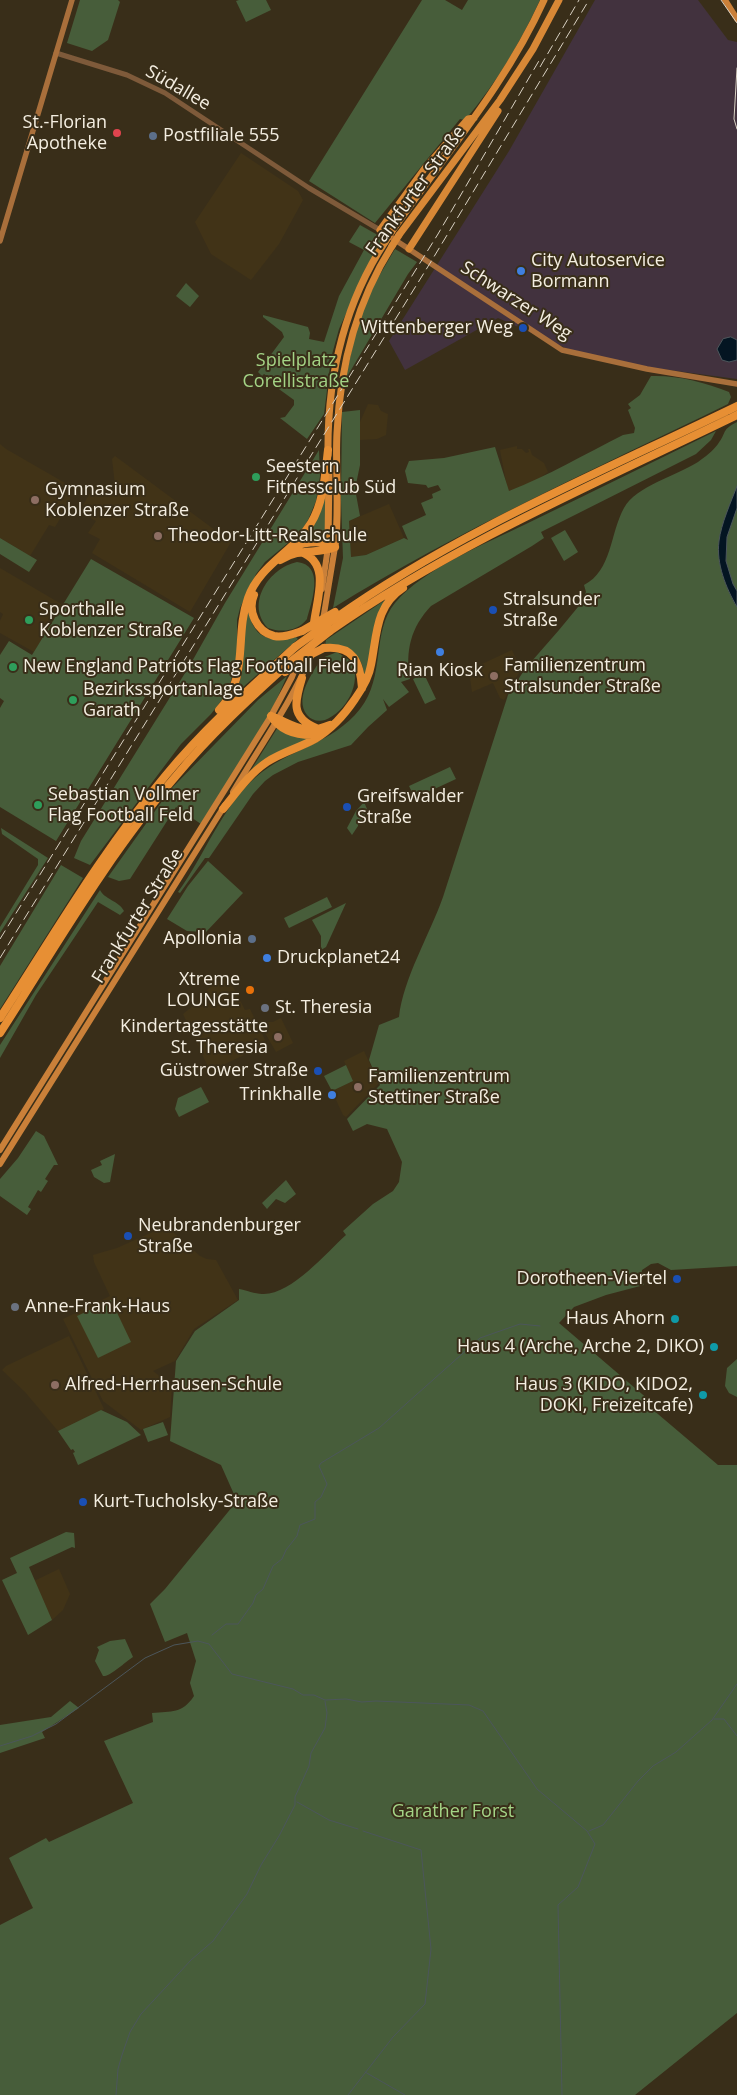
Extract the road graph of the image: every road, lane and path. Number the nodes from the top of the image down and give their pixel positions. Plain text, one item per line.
1 (72, 0) edge
2 (544, 0) edge
3 (558, 0) edge
4 (724, 0) edge
5 (737, 19) edge
6 (56, 53) junction
7 (500, 100) junction
8 (475, 117) junction
9 (380, 230) junction
10 (0, 240) edge
11 (409, 249) junction
12 (737, 384) edge
13 (737, 406) edge
14 (737, 415) edge
15 (328, 450) junction
16 (331, 547) junction
17 (288, 548) junction
18 (299, 552) junction
19 (438, 562) junction
20 (335, 615) junction
21 (314, 623) junction
22 (302, 678) junction
23 (270, 680) junction
24 (362, 688) junction
25 (271, 716) junction
26 (278, 721) junction
27 (322, 730) junction
28 (193, 744) junction
29 (223, 809) junction
30 (100, 871) junction
31 (90, 886) junction
32 (0, 1018) edge
33 (0, 1033) edge
34 (0, 1150) edge
35 (0, 1164) edge

1 - 6 main road
2 - 8 highway, Frankfurter Straße
3 - 7 highway, Frankfurter Straße
4 - 5 main road
6 - 9 street, Südallee
6 - 10 main road
7 - 11 highway
7 - 16 highway, Frankfurter Straße, bridge
8 - 9 highway
8 - 15 highway, Frankfurter Straße, bridge
9 - 11 main road, Schwarzer Weg
11 - 12 main road, Schwarzer Weg
13 - 20 highway
14 - 19 highway
15 - 16 highway, Frankfurter Straße
15 - 17 highway
16 - 17 highway
16 - 18 highway
16 - 21 main road, Frankfurter Straße
16 - 22 main road, Frankfurter Straße
17 - 28 highway
18 - 20 highway, bridge
18 - 21 highway
19 - 23 highway, bridge
19 - 24 highway
20 - 28 highway, bridge
21 - 25 main road, Frankfurter Straße
22 - 26 main road, Frankfurter Straße
22 - 27 highway
23 - 24 highway, bridge
23 - 30 highway
24 - 27 highway
25 - 26 highway
25 - 34 main road, Frankfurter Straße
26 - 27 highway
26 - 29 main road, Frankfurter Straße
27 - 29 highway
28 - 30 highway
29 - 35 main road, Frankfurter Straße
30 - 31 highway
31 - 32 highway
31 - 33 highway

